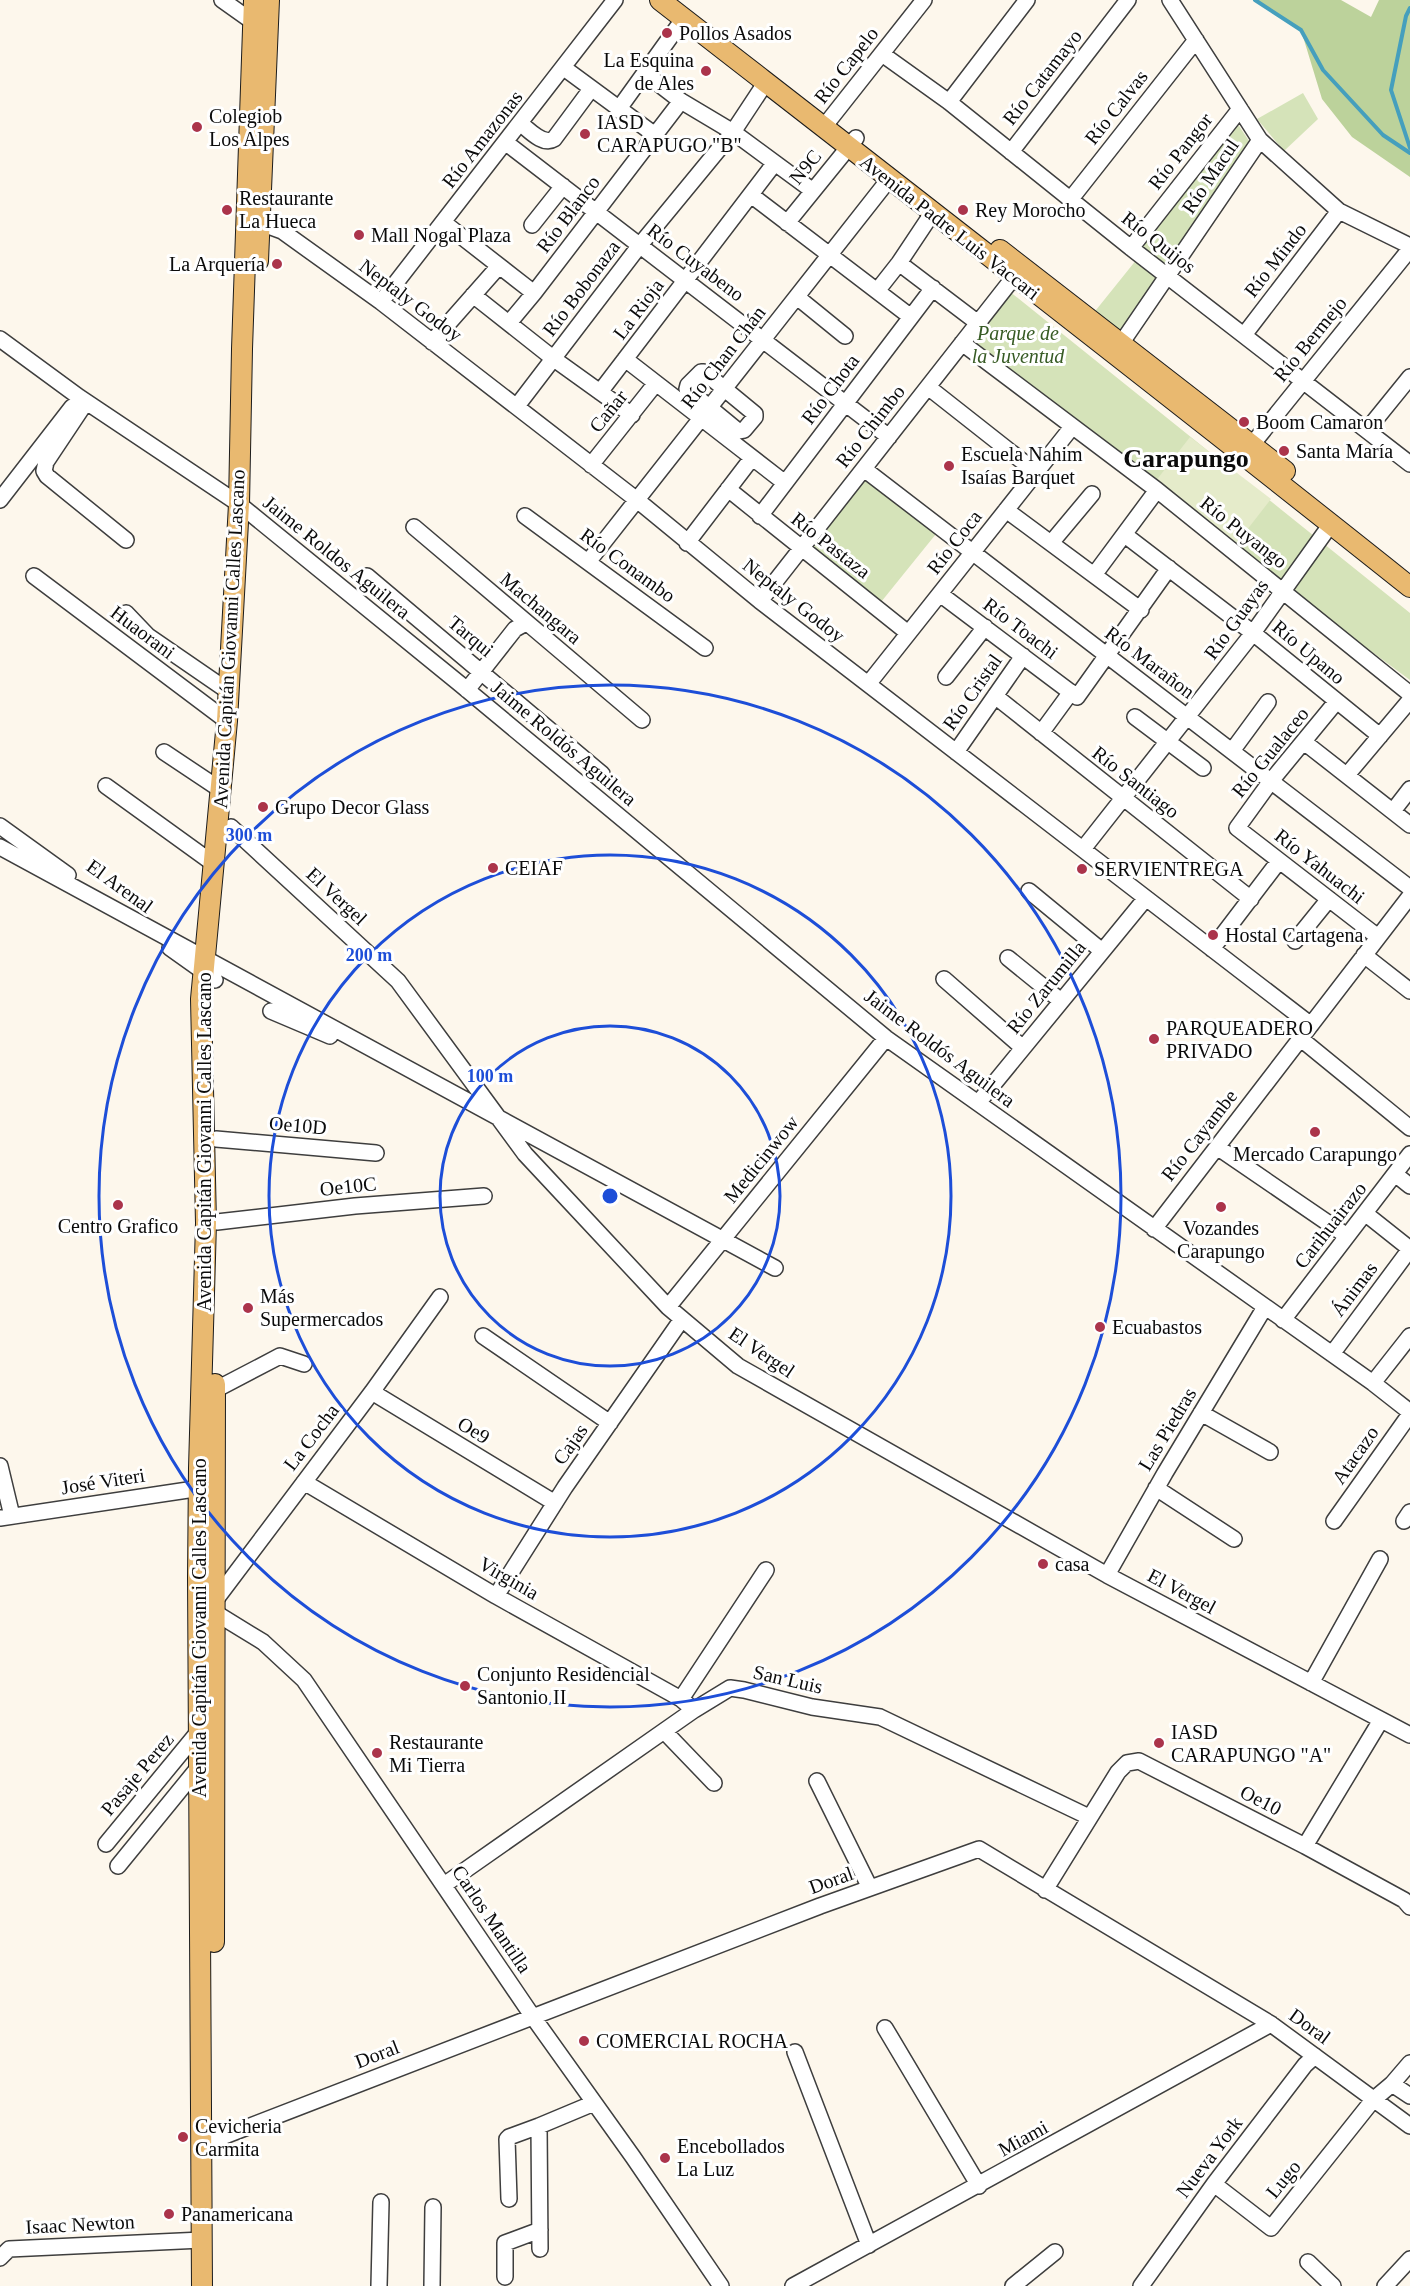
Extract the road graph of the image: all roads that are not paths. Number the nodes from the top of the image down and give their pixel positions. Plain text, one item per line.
1 (222, 0) edge
2 (254, 0) edge
3 (269, 0) edge
4 (615, 0) edge
5 (660, 0) edge
6 (924, 0) edge
7 (1028, 0) edge
8 (1128, 0) edge
9 (1170, 0) edge
10 (683, 9) edge
11 (253, 22) junction
12 (1196, 40) junction
13 (882, 54) junction
14 (564, 68) junction
15 (645, 74) junction
16 (766, 82) junction
17 (591, 89) junction
18 (681, 101) junction
19 (949, 102) junction
20 (1240, 109) junction
21 (618, 110) junction
22 (520, 123) junction
23 (827, 123) junction
24 (733, 132) junction
25 (655, 135) junction
26 (1260, 140) junction
27 (506, 142) junction
28 (852, 142) junction
29 (1011, 152) junction
30 (774, 164) junction
31 (890, 178) junction
32 (563, 186) junction
33 (813, 192) junction
34 (751, 195) junction
35 (1070, 200) junction
36 (596, 212) junction
37 (933, 212) junction
38 (1339, 212) junction
39 (253, 221) junction
40 (443, 222) junction
41 (788, 223) junction
42 (532, 225) dead end
43 (640, 245) junction
44 (1410, 247) edge
45 (1131, 248) junction
46 (830, 255) junction
47 (899, 263) junction
48 (499, 266) junction
49 (1168, 276) junction
50 (1014, 277) junction
51 (686, 281) junction
52 (933, 288) junction
53 (877, 291) junction
54 (534, 293) junction
55 (473, 295) junction
56 (797, 297) junction
57 (381, 302) junction
58 (911, 317) junction
59 (508, 323) junction
60 (978, 323) junction
61 (1244, 335) junction
62 (845, 336) dead end
63 (0, 339) edge
64 (763, 340) junction
65 (432, 342) junction
66 (962, 344) junction
67 (1118, 349) junction
68 (554, 358) junction
69 (625, 359) junction
70 (1410, 377) edge
71 (1302, 381) junction
72 (656, 383) junction
73 (928, 387) junction
74 (725, 388) junction
75 (600, 392) junction
76 (83, 400) junction
77 (846, 404) junction
78 (517, 406) junction
79 (705, 413) junction
80 (632, 415) junction
81 (1072, 427) junction
82 (1367, 430) junction
83 (889, 437) junction
84 (1247, 450) junction
85 (752, 458) junction
86 (1410, 464) edge
87 (591, 465) junction
88 (864, 469) junction
89 (1036, 472) junction
90 (785, 483) junction
91 (728, 489) junction
92 (1157, 490) junction
93 (1092, 494) dead end
94 (0, 500) edge
95 (637, 500) junction
96 (244, 508) junction
97 (1006, 510) junction
98 (525, 516) dead end
99 (760, 516) junction
100 (1331, 524) junction
101 (414, 527) dead end
102 (1125, 535) junction
103 (126, 540) dead end
104 (687, 543) junction
105 (1051, 543) junction
106 (801, 549) junction
107 (973, 551) junction
108 (588, 562) junction
109 (1169, 568) junction
110 (1410, 574) edge
111 (1094, 575) junction
112 (34, 576) dead end
113 (367, 576) dead end
114 (1410, 587) edge
115 (1283, 590) junction
116 (939, 594) junction
117 (760, 601) junction
118 (1141, 610) junction
119 (126, 613) dead end
120 (526, 622) junction
121 (985, 627) junction
122 (908, 633) junction
123 (1253, 633) junction
124 (705, 648) dead end
125 (1023, 656) junction
126 (1107, 657) junction
127 (482, 672) junction
128 (946, 677) dead end
129 (869, 683) junction
130 (467, 690) junction
131 (228, 691) junction
132 (1410, 694) edge
133 (1074, 695) junction
134 (995, 696) junction
135 (1410, 700) edge
136 (1268, 702) dead end
137 (1336, 702) junction
138 (1135, 717) dead end
139 (1188, 717) junction
140 (642, 720) dead end
141 (226, 721) junction
142 (1041, 733) junction
143 (1380, 736) junction
144 (1168, 742) junction
145 (1304, 742) junction
146 (1232, 751) junction
147 (164, 752) dead end
148 (956, 752) junction
149 (1203, 768) dead end
150 (602, 774) dead end
151 (1347, 776) junction
152 (1271, 781) junction
153 (106, 786) dead end
154 (1410, 789) edge
155 (221, 790) junction
156 (1124, 799) junction
157 (1393, 811) junction
158 (1410, 825) edge
159 (0, 826) edge
160 (231, 827) junction
161 (1237, 828) joint
162 (0, 847) edge
163 (1083, 849) junction
164 (1279, 861) junction
165 (214, 864) junction
166 (1410, 888) edge
167 (1029, 891) dead end
168 (1410, 896) edge
169 (1146, 898) junction
170 (1251, 899) junction
171 (1329, 900) junction
172 (1378, 938) junction
173 (1295, 941) dead end
174 (1212, 949) junction
175 (1102, 951) junction
176 (1364, 955) junction
177 (1008, 958) dead end
178 (209, 976) junction
179 (944, 979) dead end
180 (1410, 991) edge
181 (1061, 1001) junction
182 (271, 1011) dead end
183 (1311, 1025) junction
184 (886, 1038) junction
185 (1301, 1038) junction
186 (1023, 1048) junction
187 (485, 1100) junction
188 (978, 1103) junction
189 (1410, 1128) edge
190 (216, 1139) junction
191 (1217, 1147) junction
192 (376, 1153) dead end
193 (1410, 1155) edge
194 (1395, 1174) junction
195 (1410, 1186) edge
196 (484, 1196) dead end
197 (1365, 1214) junction
198 (217, 1222) junction
199 (1154, 1229) junction
200 (1347, 1236) junction
201 (1410, 1249) edge
202 (774, 1268) dead end
203 (440, 1297) dead end
204 (668, 1306) junction
205 (1265, 1307) junction
206 (682, 1319) junction
207 (1282, 1320) junction
208 (483, 1336) dead end
209 (1410, 1336) edge
210 (1332, 1354) junction
211 (304, 1364) dead end
212 (1373, 1383) junction
213 (215, 1390) junction
214 (372, 1392) junction
215 (1201, 1413) junction
216 (1410, 1413) edge
217 (610, 1423) junction
218 (1270, 1452) dead end
219 (0, 1466) edge
220 (304, 1482) junction
221 (206, 1487) junction
222 (1156, 1488) junction
223 (555, 1503) junction
224 (6, 1517) edge
225 (1334, 1521) dead end
226 (1234, 1539) dead end
227 (1380, 1559) dead end
228 (766, 1570) dead end
229 (1107, 1575) junction
230 (496, 1596) junction
231 (209, 1608) junction
232 (1311, 1683) junction
233 (681, 1699) junction
234 (694, 1710) junction
235 (1381, 1720) junction
236 (199, 1731) junction
237 (664, 1731) junction
238 (1410, 1735) edge
239 (198, 1768) junction
240 (816, 1781) dead end
241 (714, 1783) dead end
242 (1089, 1817) junction
243 (106, 1844) dead end
244 (1305, 1846) junction
245 (118, 1866) dead end
246 (444, 1885) junction
247 (870, 1888) junction
248 (1045, 1890) junction
249 (1410, 1906) edge
250 (533, 2017) junction
251 (1271, 2024) junction
252 (885, 2028) dead end
253 (795, 2052) dead end
254 (1315, 2056) junction
255 (1410, 2062) edge
256 (1392, 2084) junction
257 (1410, 2096) edge
258 (1373, 2100) junction
259 (594, 2103) junction
260 (539, 2126) junction
261 (1410, 2126) edge
262 (214, 2140) junction
263 (1214, 2184) junction
264 (979, 2186) junction
265 (509, 2199) dead end
266 (381, 2202) dead end
267 (433, 2207) dead end
268 (540, 2230) junction
269 (202, 2240) junction
270 (869, 2245) junction
271 (540, 2249) dead end
272 (1055, 2252) dead end
273 (0, 2258) edge
274 (1410, 2259) edge
275 (1308, 2262) dead end
276 (505, 2277) dead end
277 (202, 2286) edge
278 (214, 2286) edge
279 (379, 2286) edge
280 (432, 2286) edge
281 (721, 2286) edge
282 (793, 2286) edge
283 (1013, 2286) edge
284 (1141, 2286) edge
285 (1333, 2286) edge
286 (1385, 2286) edge

1 - 11 street
2 - 11 main road, Avenida Capitán Giovanni Calles Lascano
3 - 39 main road, Avenida Capitán Giovanni Calles Lascano
4 - 14 street, Río Amazonas
5 - 10 main road, Avenida Padre Luis Vaccari
6 - 13 street, Río Capelo
7 - 19 street
8 - 29 street, Río Catamayo
9 - 12 street
10 - 15 street
10 - 16 main road, Avenida Padre Luis Vaccari
10 - 23 main road, Avenida Padre Luis Vaccari
11 - 39 main road, Avenida Capitán Giovanni Calles Lascano
12 - 20 street
12 - 35 street, Río Calvas
13 - 19 street, Río Quijos
13 - 23 street, Río Capelo
14 - 17 street
14 - 22 street, Río Amazonas
15 - 18 street
15 - 21 street
16 - 23 main road, Avenida Padre Luis Vaccari
16 - 24 street, Río Bobonaza
17 - 21 street
17 - 22 street
18 - 24 street
18 - 25 street, Río Blanco
19 - 29 street, Río Quijos
20 - 26 street
20 - 45 street, Río Pangor
21 - 25 street
22 - 27 street, Río Amazonas
23 - 28 main road, Avenida Padre Luis Vaccari
24 - 30 street
24 - 43 street, Río Bobonaza
25 - 36 street, Río Blanco
26 - 38 street
26 - 49 street, Río Macul
27 - 32 street, Río Cuyabeno
27 - 40 street, Río Amazonas
28 - 31 main road, Avenida Padre Luis Vaccari
28 - 33 street, N9C
28 - 67 main road, Avenida Padre Luis Vaccari
29 - 35 street, Río Quijos
30 - 33 street
30 - 34 street, La Rioja
31 - 37 main road, Avenida Padre Luis Vaccari
31 - 46 street, Río Chan Chán
32 - 36 street, Río Cuyabeno
32 - 42 street
33 - 41 street, N9C
34 - 41 street
34 - 51 street, La Rioja
35 - 45 street, Río Quijos
36 - 43 street, Río Cuyabeno
36 - 54 street, Río Blanco
37 - 47 street
37 - 50 main road, Avenida Padre Luis Vaccari
38 - 44 street
38 - 61 street, Río Mindo
39 - 57 street, Neptaly Godoy
39 - 96 main road, Avenida Capitán Giovanni Calles Lascano
40 - 48 street
40 - 57 street, Río Amazonas
41 - 46 street
43 - 51 street, Río Cuyabeno
43 - 68 street, Río Bobonaza
44 - 71 street, Río Bermejo
45 - 49 street, Río Quijos
46 - 53 street
46 - 56 street, Río Chan Chán
47 - 52 street
47 - 53 street
48 - 54 street
48 - 55 street
49 - 61 street, Río Quijos
49 - 67 street, Río Macul
50 - 60 street, Río Chimbo
50 - 67 main road, Avenida Padre Luis Vaccari
51 - 64 street, Río Cuyabeno
51 - 69 street, La Rioja
52 - 58 street, Río Chota
52 - 60 street
53 - 58 street
54 - 59 street, Río Blanco
55 - 59 street
55 - 65 street
56 - 62 street
56 - 64 street, Río Chan Chán
57 - 65 street, Neptaly Godoy
58 - 77 street, Río Chota
59 - 68 street
60 - 66 street, Río Chimbo
61 - 71 street, Río Quijos
63 - 76 street, Jaime Roldos Aguilera
64 - 74 street, Río Chan Chán
64 - 77 street, Río Cuyabeno
65 - 78 street, Neptaly Godoy
66 - 73 street, Río Chimbo
66 - 81 street, Río Puyango
67 - 84 main road, Avenida Padre Luis Vaccari
68 - 75 street
68 - 78 street, Río Bobonaza
69 - 72 street
69 - 75 street, La Rioja
70 - 82 street
71 - 82 street, Río Quijos
71 - 84 street, Río Bermejo
72 - 79 street
72 - 80 street, Cañar
73 - 83 street, Río Chimbo
73 - 89 street
74 - 79 street, Río Chan Chán
74 - 79 street
74 - 79 street
75 - 80 street
76 - 94 street
76 - 96 street, Jaime Roldos Aguilera
76 - 103 street
77 - 83 street, Río Cuyabeno
77 - 90 street, Río Chota
78 - 87 street, Neptaly Godoy
79 - 85 street
79 - 95 street, Río Chan Chán
80 - 87 street, Cañar
81 - 89 street, Río Coca
81 - 92 street, Río Puyango
82 - 86 street, Río Quijos
83 - 88 street, Río Chimbo
84 - 100 main road, Avenida Padre Luis Vaccari
84 - 110 main road, Avenida Padre Luis Vaccari
85 - 90 street
85 - 91 street
87 - 95 street, Neptaly Godoy
88 - 106 street, Río Chimbo
88 - 107 street, Río Marañon
89 - 97 street, Río Coca
90 - 99 street, Río Chota
91 - 99 street, Río Pastaza
91 - 104 street
92 - 102 street
92 - 115 street, Río Puyango
93 - 105 street
95 - 104 street, Neptaly Godoy
95 - 108 street, Río Chan Chán
96 - 130 street, Jaime Roldos Aguilera
96 - 131 main road, Avenida Capitán Giovanni Calles Lascano
96 - 160 main road, Avenida Capitán Giovanni Calles Lascano
97 - 105 street
97 - 107 street, Río Coca
98 - 108 street, Río Conambo
99 - 106 street, Río Pastaza
100 - 114 main road, Avenida Padre Luis Vaccari
100 - 115 street, Río Guayas
101 - 120 street, Machangara
102 - 109 street, Río Upano
102 - 111 street
104 - 117 street, Neptaly Godoy
105 - 111 street
106 - 117 street, Río Chimbo
106 - 122 street, Río Pastaza
107 - 116 street, Río Coca
107 - 126 street, Río Marañon
108 - 124 street, Río Conambo
109 - 118 street
109 - 123 street, Río Upano
111 - 118 street
112 - 141 street, Huaorani
113 - 127 street, Tarqui
115 - 123 street, Río Guayas
115 - 132 street, Río Puyango
116 - 121 street, Río Toachi
116 - 122 street, Río Coca
117 - 129 street, Neptaly Godoy
118 - 126 street
119 - 131 street
120 - 127 street
120 - 140 street, Machangara
121 - 125 street, Río Toachi
121 - 128 street
122 - 129 street, Río Coca
123 - 137 street, Río Upano
123 - 139 street, Río Guayas
125 - 133 street, Río Toachi
125 - 134 street, Río Cristal
126 - 133 street
126 - 139 street, Río Marañon
127 - 130 street
127 - 150 street, Tarqui
129 - 148 street, Neptaly Godoy
130 - 184 street, Jaime Roldós Aguilera
131 - 141 main road, Avenida Capitán Giovanni Calles Lascano
133 - 142 street
134 - 142 street, Río Santiago
134 - 148 street, Río Cristal
135 - 143 street
136 - 146 street
137 - 143 street, Río Upano
137 - 145 street, Río Gualaceo
138 - 144 street
139 - 144 street, Río Guayas
139 - 146 street, Río Marañon
141 - 155 main road, Avenida Capitán Giovanni Calles Lascano
142 - 156 street, Río Santiago
143 - 151 street
144 - 149 street
144 - 156 street, Río Guayas
145 - 151 street
145 - 152 street, Río Gualaceo
146 - 152 street, Río Marañon
147 - 155 street
148 - 163 street, Neptaly Godoy
151 - 157 street
152 - 161 street, Río Gualaceo
152 - 166 street, Río Marañon
153 - 165 street
154 - 157 street
155 - 165 main road, Avenida Capitán Giovanni Calles Lascano
156 - 163 street, Río Guayas
156 - 170 street, Río Santiago
157 - 158 street
159 - 178 street, El Arenal
160 - 178 main road, Avenida Capitán Giovanni Calles Lascano
160 - 187 street, El Vergel
161 - 164 street, Río Yahuachi
162 - 202 street
163 - 169 street, Neptaly Godoy
164 - 170 street
164 - 171 street, Río Yahuachi
165 - 178 main road, Avenida Capitán Giovanni Calles Lascano
167 - 175 street
168 - 172 street, Río Cayambe
169 - 174 street, Neptaly Godoy
169 - 175 street, Río Zarumilla
170 - 174 street
171 - 172 street, Río Yahuachi
171 - 173 street
172 - 176 street, Río Cayambe
174 - 183 street, Neptaly Godoy
175 - 181 street, Río Zarumilla
176 - 180 street
176 - 183 street, Río Cayambe
177 - 181 street
178 - 190 main road, Avenida Capitán Giovanni Calles Lascano
178 - 221 main road, Avenida Capitán Giovanni Calles Lascano
179 - 186 street
181 - 186 street, Río Zarumilla
182 - 187 street
183 - 185 street, Río Cayambe
184 - 188 street, Jaime Roldós Aguilera
184 - 204 street, Medicinwow
185 - 189 street
185 - 191 street, Río Cayambe
186 - 188 street, Río Zarumilla
187 - 204 street, El Vergel
188 - 199 street, Jaime Roldós Aguilera
190 - 192 street, Oe10D
190 - 198 main road, Avenida Capitán Giovanni Calles Lascano
191 - 199 street, Río Cayambe
191 - 200 street
193 - 194 street, Carihuairazo
194 - 195 street
194 - 197 street, Carihuairazo
196 - 198 street, Oe10C
197 - 200 street, Carihuairazo
197 - 201 street
198 - 213 main road, Avenida Capitán Giovanni Calles Lascano
199 - 205 street, Jaime Roldós Aguilera
200 - 207 street, Carihuairazo
201 - 210 street, Ánimas
203 - 214 street, La Cocha
204 - 206 street, El Vergel
205 - 207 street, Jaime Roldós Aguilera
205 - 215 street, Las Piedras
206 - 217 street, Cajas
206 - 229 street, El Vergel
207 - 210 street, Jaime Roldós Aguilera
208 - 217 street
209 - 212 street
210 - 212 street, Jaime Roldós Aguilera
211 - 213 street
212 - 216 street, Jaime Roldós Aguilera
213 - 221 main road, Avenida Capitán Giovanni Calles Lascano
214 - 220 street, La Cocha
214 - 223 street, Oe9
215 - 218 street
215 - 222 street, Las Piedras
216 - 225 street, Atacazo
217 - 223 street, Cajas
219 - 224 street
220 - 230 street, Virginia
220 - 231 street, La Cocha
221 - 224 street, José Viteri
221 - 231 main road, Avenida Capitán Giovanni Calles Lascano
222 - 226 street
222 - 229 street, Las Piedras
223 - 230 street, Cajas
227 - 232 street
228 - 233 street
229 - 232 street, El Vergel
230 - 233 street, Virginia
231 - 236 main road, Avenida Capitán Giovanni Calles Lascano
231 - 246 street, Carlos Mantilla
231 - 262 main road, Avenida Capitán Giovanni Calles Lascano
232 - 235 street, El Vergel
233 - 234 street, Virginia
234 - 237 street, San Luis
234 - 242 street, San Luis
235 - 238 street, El Vergel
235 - 244 street
236 - 239 main road, Avenida Capitán Giovanni Calles Lascano
236 - 243 street, Pasaje Perez
237 - 241 street
237 - 246 street, San Luis
239 - 245 street
239 - 269 main road, Avenida Capitán Giovanni Calles Lascano
240 - 247 street
242 - 244 street, Oe10
242 - 248 street, Oe10
244 - 249 street, Oe10
246 - 250 street, Carlos Mantilla
247 - 248 street, Doral
247 - 250 street, Doral
248 - 251 street, Doral
250 - 259 street, Carlos Mantilla
250 - 262 street, Doral
251 - 254 street, Doral
251 - 264 street, Miami
252 - 264 street
253 - 270 street
254 - 258 street, Doral
254 - 263 street, Nueva York
255 - 256 street
256 - 257 street
256 - 258 street
258 - 261 street, Doral
258 - 263 street, Lugo
259 - 260 street
259 - 281 street, Carlos Mantilla
260 - 265 street
260 - 268 street
262 - 278 main road, Avenida Capitán Giovanni Calles Lascano
263 - 284 street, Nueva York
264 - 270 street, Miami
266 - 279 street
267 - 280 street
268 - 271 street
268 - 276 street
269 - 273 street, Isaac Newton
269 - 277 main road, Avenida Capitán Giovanni Calles Lascano
270 - 282 street, Miami
272 - 283 street
274 - 286 street
275 - 285 street

